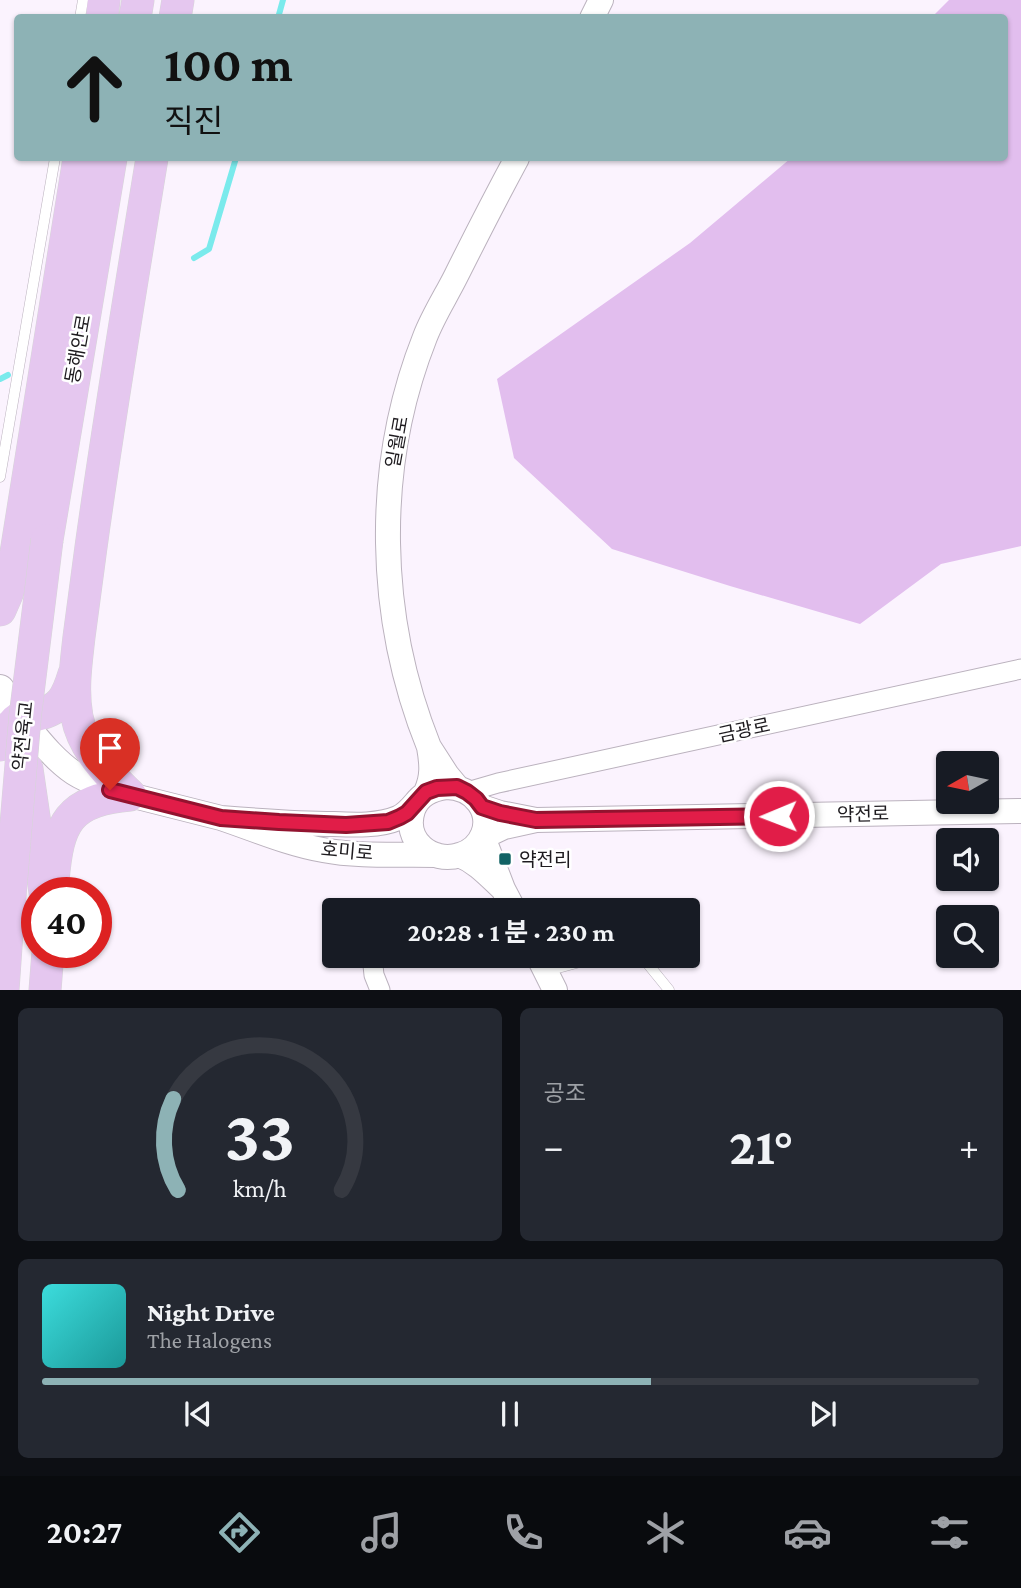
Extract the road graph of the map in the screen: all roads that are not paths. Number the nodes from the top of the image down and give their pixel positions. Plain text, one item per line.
1 (54, 161) edge
2 (79, 161) edge
3 (110, 161) edge
4 (152, 161) edge
5 (515, 161) edge
6 (0, 477) edge
7 (47, 540) joint
8 (0, 610) edge
9 (75, 667) junction
10 (1021, 669) edge
11 (0, 690) edge
12 (20, 717) junction
13 (0, 745) edge
14 (429, 747) junction
15 (130, 795) junction
16 (468, 795) junction
17 (422, 796) junction
18 (1021, 811) edge
19 (221, 818) junction
20 (536, 820) junction
21 (482, 838) junction
22 (448, 855) junction
23 (43, 877) edge
24 (53, 877) edge
25 (507, 898) edge
26 (508, 898) edge
27 (47, 968) edge
28 (373, 968) edge
29 (651, 968) edge
30 (3, 989) edge
31 (45, 989) edge
32 (380, 989) edge
33 (669, 989) edge

1 - 6 lane
2 - 8 main road
3 - 7 main road, 동해안로
4 - 9 main road
5 - 14 street, 일월로
7 - 30 main road, 약전육교, bridge
9 - 12 main road
9 - 15 main road
10 - 16 street, 금광로
11 - 12 main road, 호미로
12 - 13 main road
12 - 15 street, 호미로
12 - 23 main road
14 - 16 street, 일월로
14 - 17 street, 일월로
15 - 19 street, 호미로
15 - 24 main road
16 - 17 street
16 - 20 street, 약전로
16 - 21 street
17 - 19 street, 호미로
17 - 22 street
18 - 20 street, 약전로
19 - 22 street, 호미로
20 - 21 street, 약전로
21 - 22 street
21 - 26 street
22 - 25 street
27 - 31 main road
28 - 32 street
29 - 33 lane

